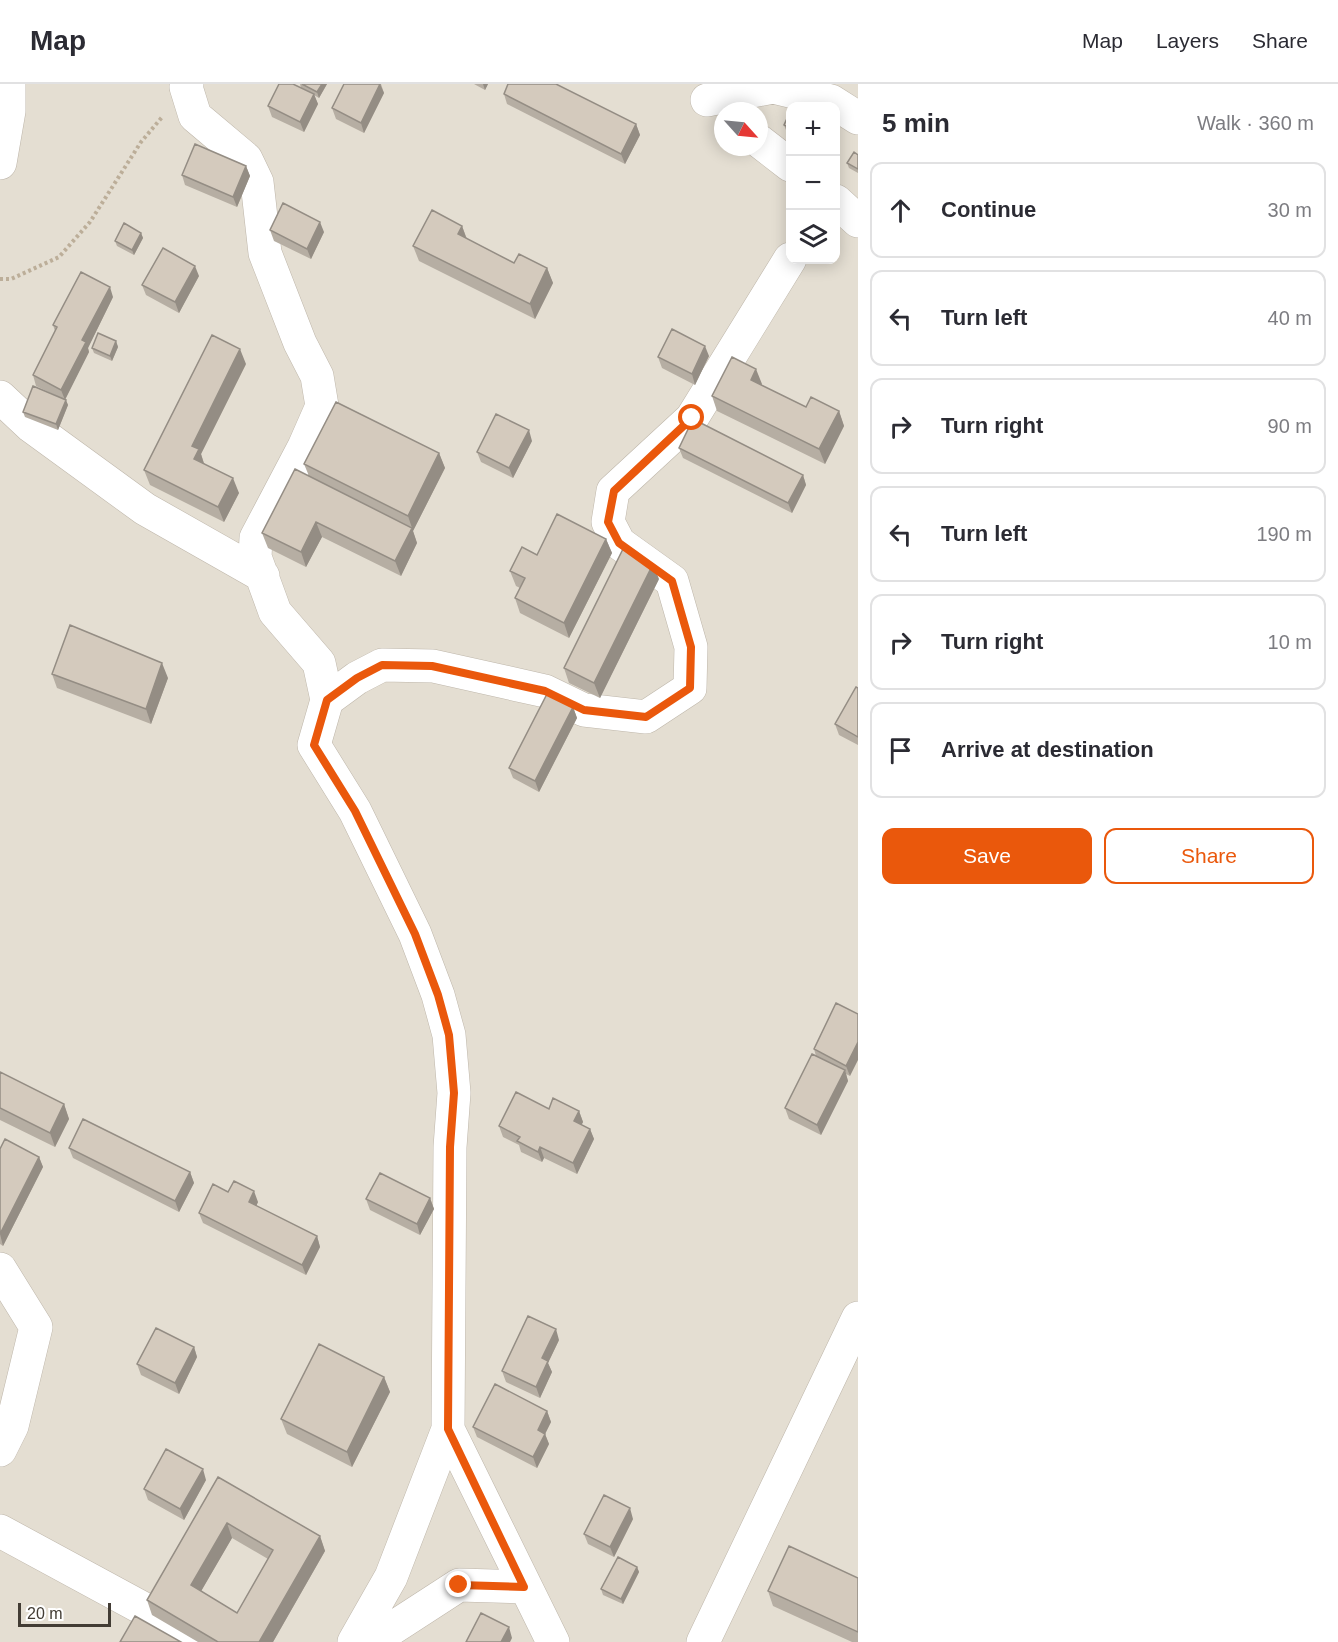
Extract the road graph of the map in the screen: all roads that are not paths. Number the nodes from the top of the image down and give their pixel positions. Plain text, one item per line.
1 (9, 84) edge
2 (186, 86) edge
3 (705, 99) edge
4 (858, 118) edge
5 (768, 148) edge
6 (786, 162) edge
7 (0, 163) edge
8 (840, 205) edge
9 (858, 221) edge
10 (787, 264) edge
11 (0, 397) edge
12 (263, 576) junction
13 (327, 700) junction
14 (0, 1269) edge
15 (858, 1318) edge
16 (448, 1429) junction
17 (0, 1450) edge
18 (0, 1531) edge
19 (524, 1587) junction
20 (205, 1642) edge
21 (354, 1642) edge
22 (371, 1642) edge
23 (553, 1642) edge
24 (703, 1642) edge

1 - 7 street
2 - 12 street
3 - 4 street
5 - 6 street
8 - 9 street
10 - 13 street
11 - 12 street
12 - 13 street
13 - 16 street
14 - 17 street
15 - 24 street
16 - 19 street
16 - 21 street
18 - 20 street
19 - 22 street
19 - 23 street

